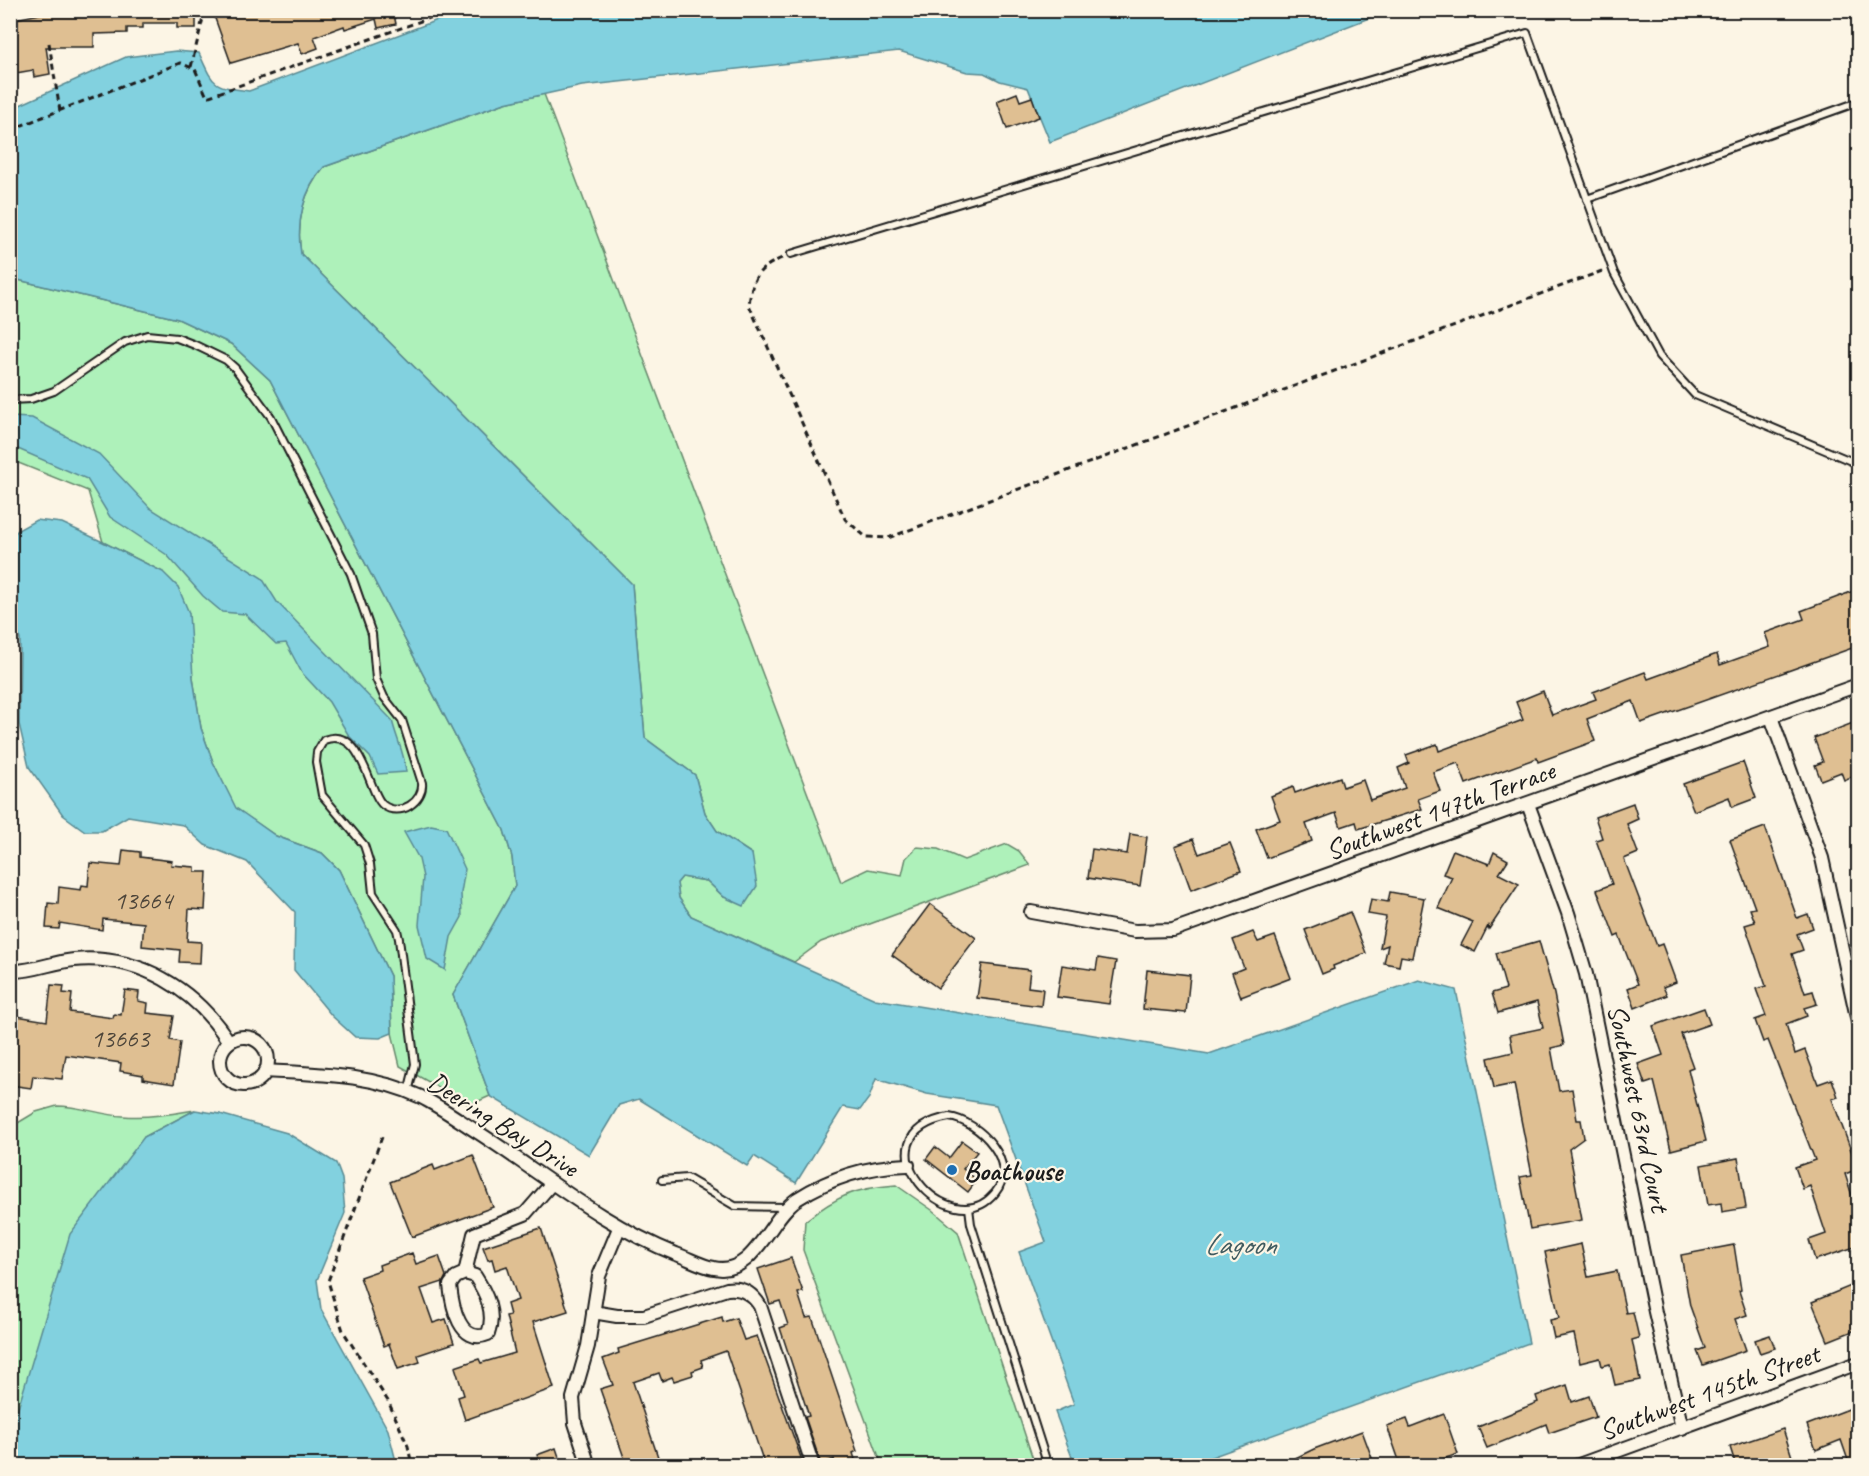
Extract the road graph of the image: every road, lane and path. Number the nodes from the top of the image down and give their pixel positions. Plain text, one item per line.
1 (205, 10) edge
2 (452, 10) edge
3 (49, 43) dead end
4 (191, 67) junction
5 (1858, 102) edge
6 (60, 111) junction
7 (10, 130) edge
8 (1587, 199) junction
9 (791, 254) joint
10 (1612, 267) junction
11 (10, 400) edge
12 (1858, 464) edge
13 (1858, 685) edge
14 (1771, 717) junction
15 (1528, 804) junction
16 (1031, 912) dead end
17 (10, 971) edge
18 (1858, 1022) edge
19 (229, 1042) junction
20 (265, 1071) junction
21 (408, 1092) junction
22 (382, 1137) dead end
23 (908, 1165) junction
24 (662, 1180) dead end
25 (552, 1183) junction
26 (788, 1207) junction
27 (969, 1208) junction
28 (619, 1228) junction
29 (465, 1273) junction
30 (593, 1312) junction
31 (1858, 1363) edge
32 (1682, 1428) junction
33 (412, 1466) edge
34 (589, 1466) edge
35 (813, 1466) edge
36 (1048, 1466) edge
37 (1576, 1466) edge

1 - 4 path
2 - 4 path
3 - 6 path
4 - 6 path
5 - 8 lane
6 - 7 path
8 - 9 lane
8 - 10 lane
9 - 10 path
10 - 12 lane
11 - 21 lane
13 - 14 street, Southwest 147th Terrace
14 - 15 street, Southwest 147th Terrace
14 - 18 street
15 - 16 street, Southwest 147th Terrace
15 - 32 street, Southwest 63rd Court
17 - 19 street
19 - 20 street
19 - 20 street
20 - 21 street, Deering Bay Drive
21 - 25 street, Deering Bay Drive
22 - 33 path
23 - 26 street, Deering Bay Drive
23 - 27 lane
23 - 27 lane
24 - 26 lane
25 - 28 street, Deering Bay Drive
25 - 29 street
26 - 28 street, Deering Bay Drive
27 - 36 lane
28 - 30 street
29 - 29 street
30 - 34 street
30 - 35 street
31 - 32 street, Southwest 145th Street
32 - 37 street, Southwest 145th Street

